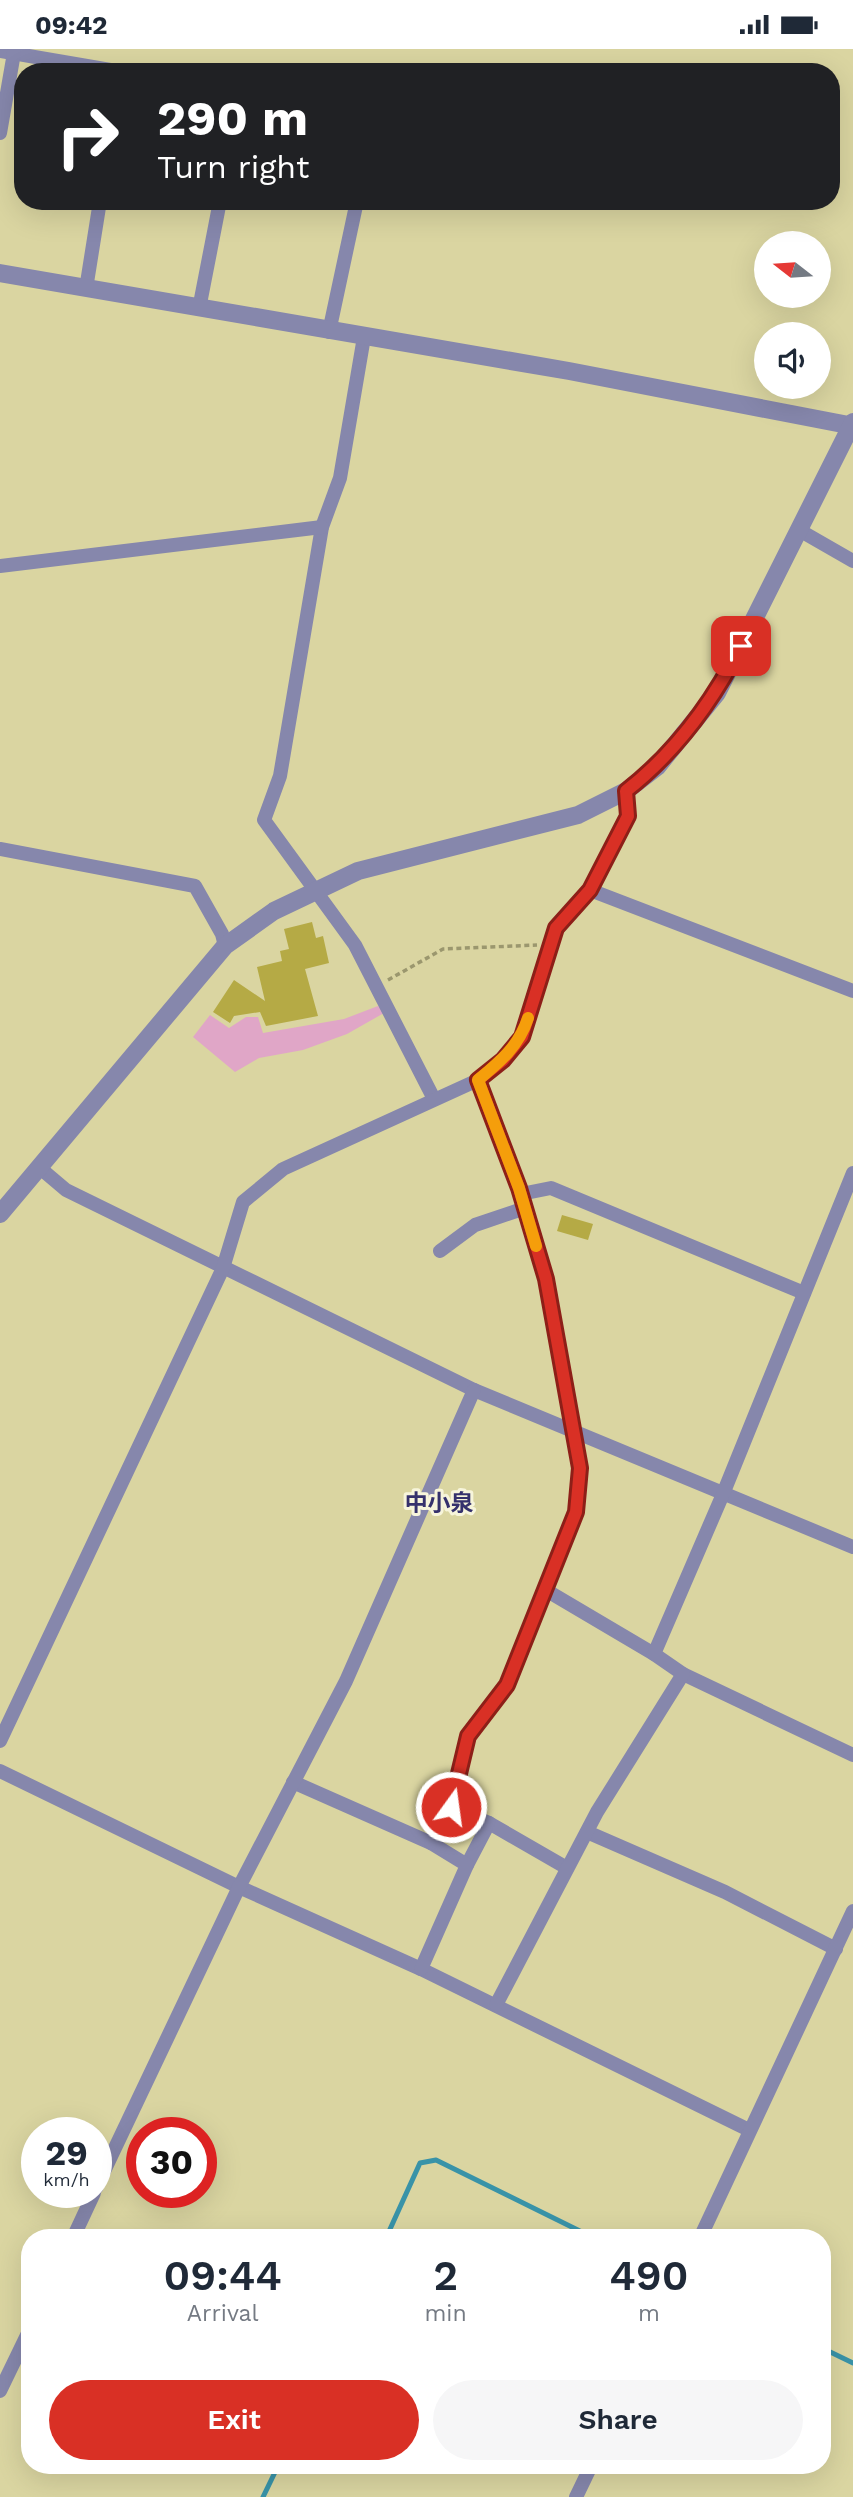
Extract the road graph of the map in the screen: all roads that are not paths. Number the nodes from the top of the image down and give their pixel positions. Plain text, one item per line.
1 (7, 52) edge
2 (70, 63) edge
3 (0, 133) edge
4 (99, 210) edge
5 (217, 210) edge
6 (355, 210) edge
7 (0, 274) edge
8 (86, 289) junction
9 (199, 309) junction
10 (329, 332) junction
11 (364, 337) junction
12 (852, 424) edge
13 (322, 527) junction
14 (799, 530) junction
15 (853, 561) edge
16 (0, 566) edge
17 (626, 791) junction
18 (0, 849) edge
19 (590, 890) junction
20 (313, 891) junction
21 (225, 946) junction
22 (853, 991) edge
23 (478, 1080) junction
24 (434, 1099) junction
25 (40, 1168) junction
26 (853, 1173) edge
27 (523, 1201) junction
28 (0, 1214) edge
29 (440, 1251) dead end
30 (223, 1268) junction
31 (804, 1293) junction
32 (474, 1390) junction
33 (574, 1431) junction
34 (723, 1494) junction
35 (853, 1548) edge
36 (544, 1589) junction
37 (654, 1654) junction
38 (683, 1674) junction
39 (0, 1741) edge
40 (853, 1755) edge
41 (0, 1770) edge
42 (293, 1782) junction
43 (451, 1807) junction
44 (488, 1823) junction
45 (587, 1832) junction
46 (431, 1843) junction
47 (467, 1865) junction
48 (567, 1868) junction
49 (239, 1887) junction
50 (853, 1911) edge
51 (836, 1949) junction
52 (421, 1969) junction
53 (496, 2005) junction
54 (749, 2130) junction
55 (112, 2154) edge
56 (87, 2208) edge
57 (77, 2229) edge
58 (704, 2229) edge
59 (21, 2348) edge
60 (0, 2392) edge
61 (587, 2474) edge
62 (576, 2497) edge

1 - 2 street
1 - 3 street
4 - 8 street
5 - 9 street
6 - 10 street
7 - 8 street
8 - 9 street
9 - 10 street
10 - 11 street
11 - 12 street
11 - 13 street
12 - 14 street
13 - 16 street
13 - 20 street
14 - 15 street
14 - 17 street
17 - 19 street
17 - 20 street
18 - 21 street
19 - 22 street
19 - 23 street
20 - 21 street
20 - 24 street
21 - 25 street
23 - 24 street
23 - 27 street
24 - 30 street
25 - 28 street
25 - 30 street
26 - 31 street
27 - 29 street
27 - 31 street
27 - 33 street
30 - 32 street
30 - 39 street
31 - 34 street
32 - 33 street
32 - 42 street
33 - 34 street
33 - 36 street
34 - 35 street
34 - 37 street
36 - 37 street
36 - 43 street
37 - 38 street
38 - 40 street
38 - 45 street
41 - 49 street
42 - 46 street
42 - 49 street
43 - 44 street
43 - 46 street
44 - 47 street
44 - 48 street
45 - 48 street
45 - 51 street
46 - 47 street
47 - 52 street
48 - 53 street
49 - 52 street
49 - 55 street
50 - 51 street
51 - 54 street
52 - 53 street
53 - 54 street
54 - 58 street
56 - 57 street
59 - 60 street
61 - 62 street

